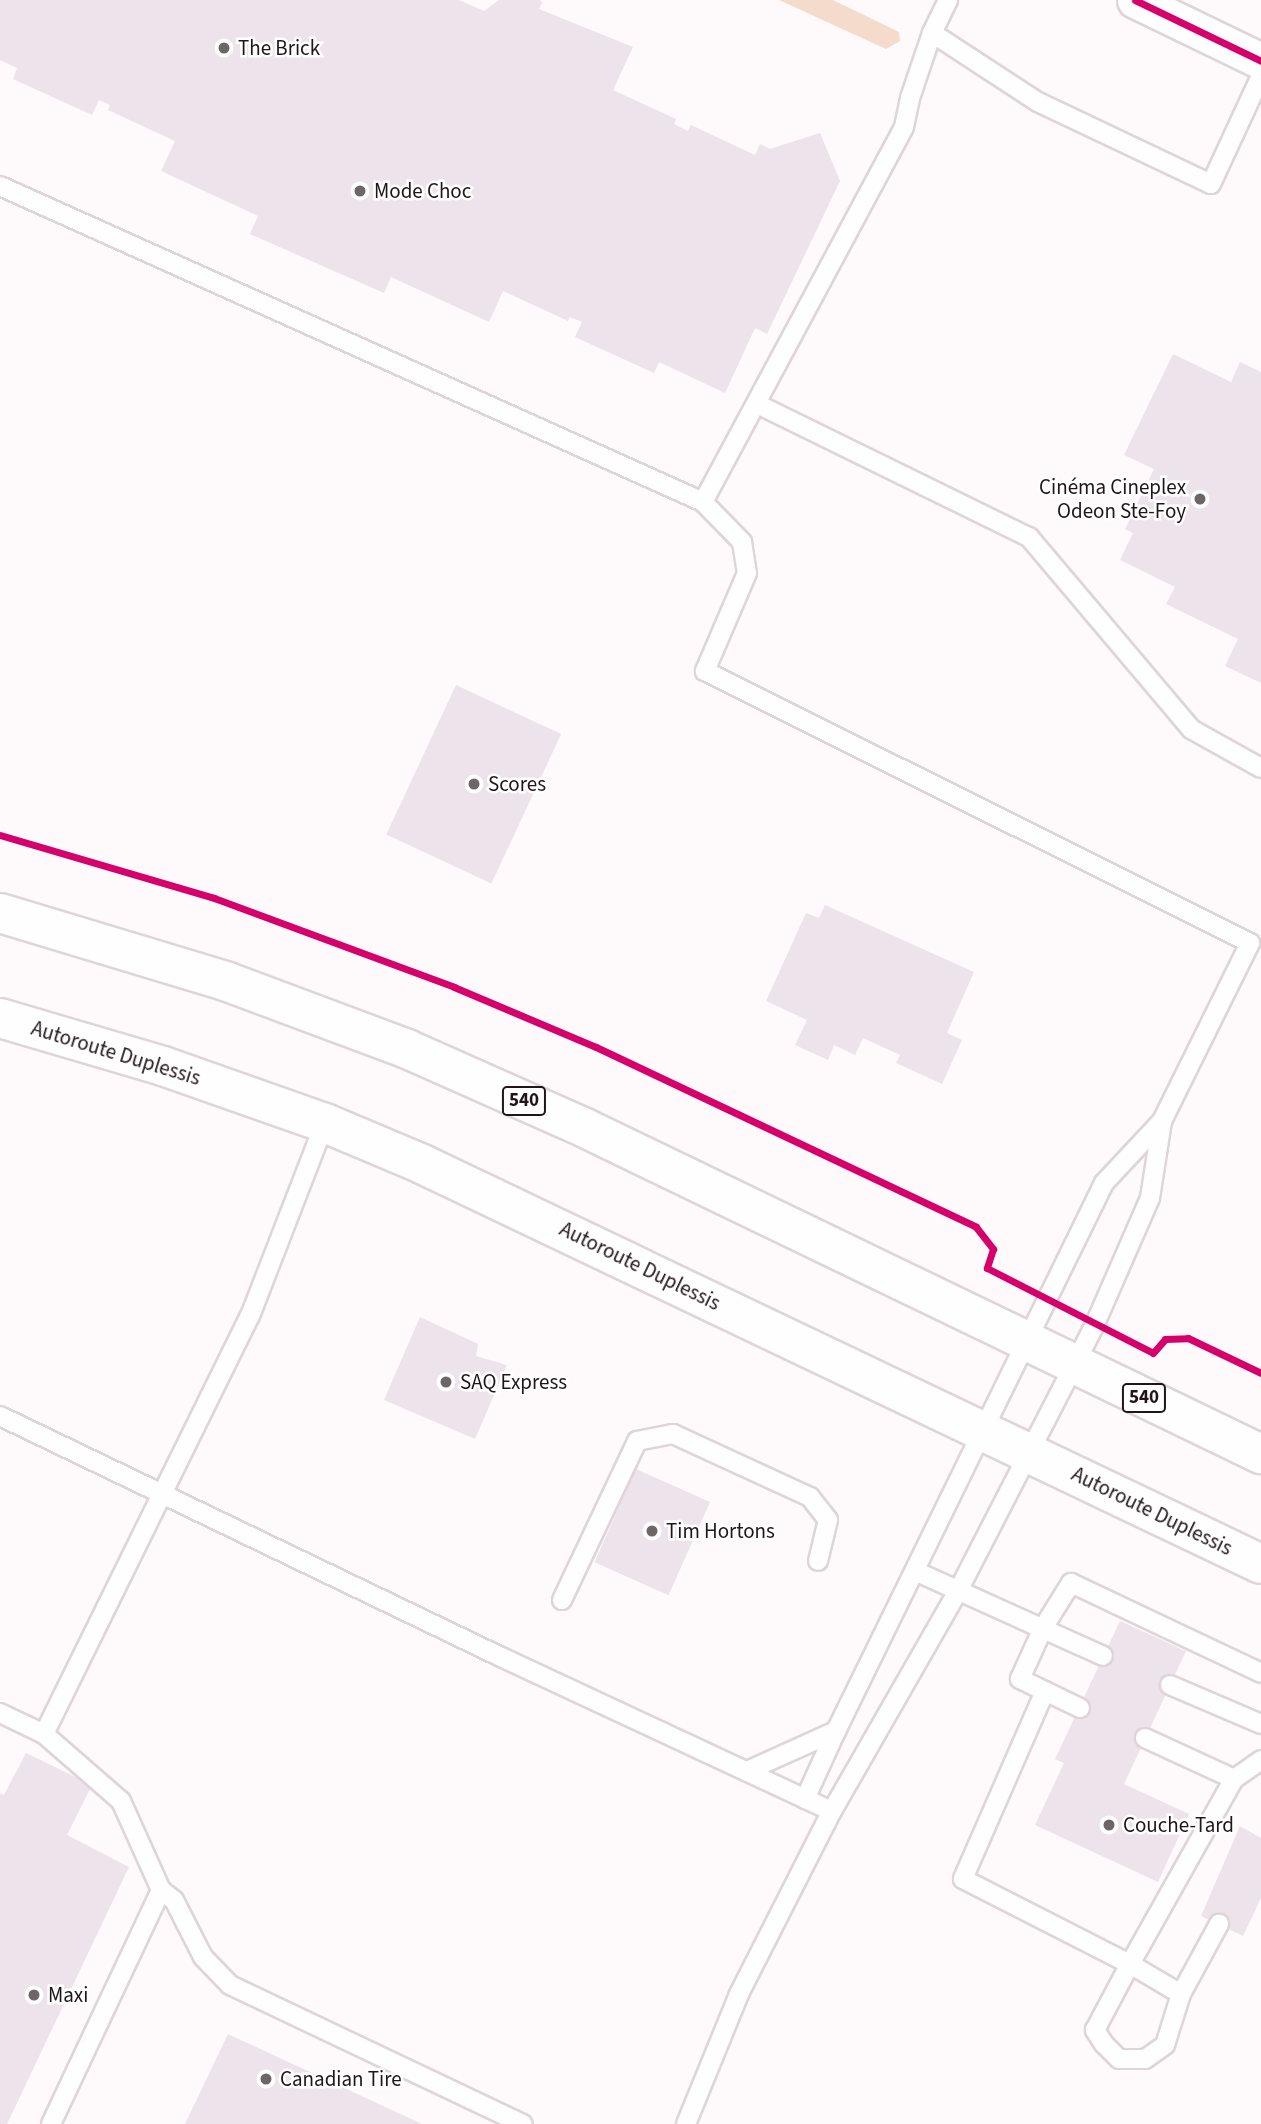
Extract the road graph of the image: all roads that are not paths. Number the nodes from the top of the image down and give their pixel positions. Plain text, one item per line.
1 (948, 0) edge
2 (1135, 0) edge
3 (932, 33) junction
4 (1261, 61) edge
5 (1261, 76) edge
6 (0, 186) edge
7 (757, 404) junction
8 (703, 502) junction
9 (1261, 768) edge
10 (0, 913) edge
11 (0, 1018) edge
12 (1162, 1121) junction
13 (325, 1123) junction
14 (1027, 1341) junction
15 (1074, 1364) junction
16 (0, 1416) edge
17 (983, 1431) junction
18 (1030, 1453) junction
19 (1261, 1454) edge
20 (162, 1495) junction
21 (818, 1561) dead end
22 (1261, 1564) edge
23 (915, 1571) junction
24 (958, 1591) junction
25 (562, 1600) dead end
26 (1043, 1628) junction
27 (1103, 1656) dead end
28 (1261, 1673) edge
29 (1170, 1685) dead end
30 (1045, 1691) junction
31 (1080, 1708) dead end
32 (0, 1713) edge
33 (1261, 1724) edge
34 (836, 1731) junction
35 (44, 1734) junction
36 (1145, 1738) dead end
37 (1261, 1760) edge
38 (747, 1771) junction
39 (1234, 1779) junction
40 (805, 1798) junction
41 (832, 1811) junction
42 (161, 1890) junction
43 (1219, 1924) dead end
44 (1130, 1964) junction
45 (1181, 1994) junction
46 (51, 2124) edge
47 (523, 2124) edge
48 (687, 2124) edge

1 - 3 lane
2 - 4 street
3 - 5 lane
3 - 7 lane
6 - 8 lane
7 - 8 lane
7 - 9 lane
8 - 12 lane
10 - 14 highway, 540
11 - 13 highway, Autoroute Duplessis
12 - 14 lane
12 - 15 lane
13 - 17 highway, Autoroute Duplessis
13 - 20 lane
14 - 15 highway, 540
14 - 17 lane
15 - 18 lane
15 - 19 highway, 540
16 - 20 lane
17 - 18 highway, Autoroute Duplessis
17 - 23 lane
18 - 22 highway, Autoroute Duplessis
18 - 24 lane
20 - 35 lane
20 - 38 lane
21 - 25 lane
23 - 24 lane
23 - 34 lane
24 - 26 lane
24 - 41 lane
26 - 27 lane
26 - 28 lane
26 - 30 lane
29 - 33 lane
30 - 31 lane
30 - 44 lane
32 - 35 lane
34 - 38 lane
34 - 40 lane
35 - 42 lane
36 - 39 lane
37 - 39 lane
38 - 40 lane
39 - 44 lane
40 - 41 lane
41 - 48 lane
42 - 46 lane
42 - 47 lane
43 - 45 lane
44 - 45 lane
44 - 45 lane

